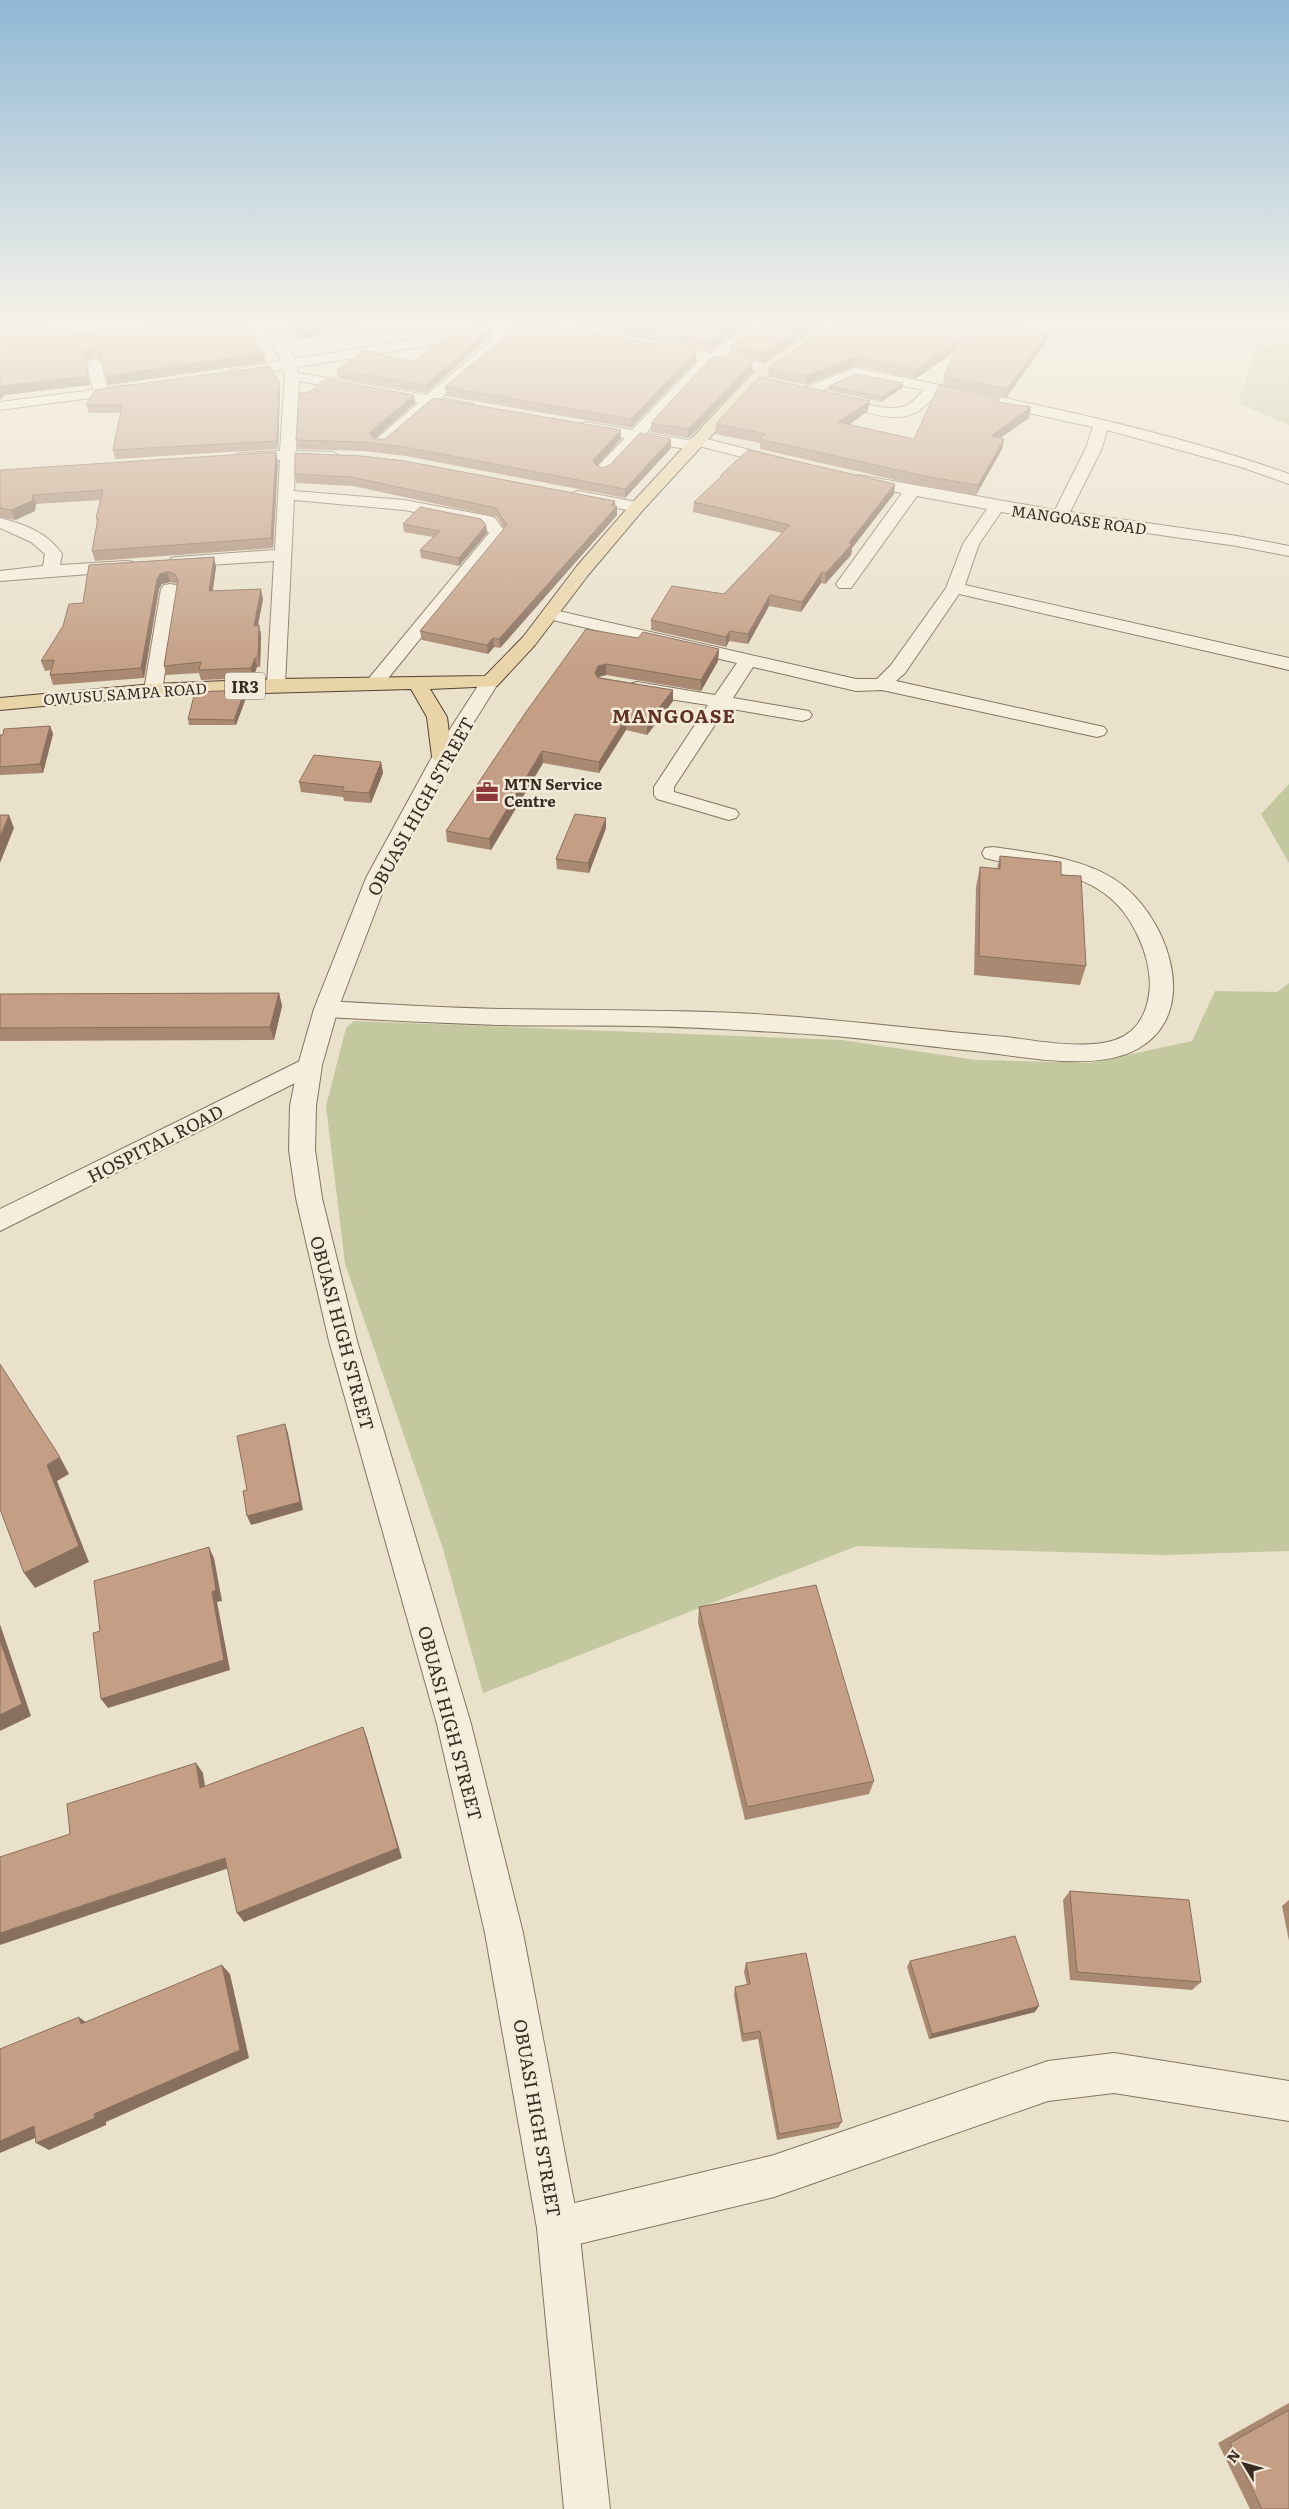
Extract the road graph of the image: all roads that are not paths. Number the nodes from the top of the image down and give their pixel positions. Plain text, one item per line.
1 (289, 438) edge
2 (386, 438) edge
3 (634, 438) edge
4 (653, 438) edge
5 (699, 438) edge
6 (1097, 438) edge
7 (1152, 438) edge
8 (380, 443) edge
9 (694, 443) junction
10 (288, 455) junction
11 (344, 457) edge
12 (222, 460) edge
13 (799, 466) edge
14 (603, 470) edge
15 (846, 477) edge
16 (1289, 479) edge
17 (912, 491) junction
18 (560, 492) edge
19 (286, 495) junction
20 (997, 506) junction
21 (637, 507) junction
22 (1060, 515) junction
23 (0, 523) edge
24 (1289, 551) edge
25 (283, 555) junction
26 (158, 564) edge
27 (139, 565) edge
28 (55, 570) junction
29 (0, 576) edge
30 (844, 584) dead end
31 (955, 588) junction
32 (170, 589) edge
33 (550, 614) junction
34 (748, 660) junction
35 (1289, 664) edge
36 (417, 682) junction
37 (490, 682) junction
38 (374, 683) junction
39 (616, 684) edge
40 (882, 684) junction
41 (276, 685) junction
42 (154, 690) junction
43 (720, 702) junction
44 (0, 704) edge
45 (802, 714) dead end
46 (1097, 731) dead end
47 (442, 757) junction
48 (729, 814) dead end
49 (993, 853) dead end
50 (326, 1009) junction
51 (310, 1066) junction
52 (0, 1220) edge
53 (1289, 2101) edge
54 (558, 2228) junction
55 (587, 2509) edge

1 - 10 street
2 - 8 street
3 - 14 street
4 - 9 street
5 - 9 main road, OBUASI HIGH STREET
6 - 22 street
7 - 16 street
9 - 13 street
9 - 21 main road, OBUASI HIGH STREET
10 - 11 street
10 - 12 street
10 - 19 street
15 - 17 street, MANGOASE ROAD
17 - 20 street, MANGOASE ROAD
17 - 30 street
18 - 21 street
19 - 25 street
19 - 38 street
20 - 22 street, MANGOASE ROAD
20 - 31 street
21 - 33 main road, OBUASI HIGH STREET
22 - 24 street, MANGOASE ROAD
23 - 28 street
25 - 26 street
25 - 41 street
27 - 28 street
28 - 29 street
31 - 35 street
31 - 40 street
32 - 42 street
33 - 34 street
33 - 37 main road, OBUASI HIGH STREET
34 - 40 street
34 - 43 street
36 - 37 main road, OWUSU SAMPA ROAD / IR3
36 - 38 main road, OWUSU SAMPA ROAD / IR3
36 - 47 main road
37 - 47 street, OBUASI HIGH STREET
38 - 41 main road, OWUSU SAMPA ROAD / IR3
39 - 43 street
40 - 46 street
41 - 42 main road, OWUSU SAMPA ROAD / IR3
42 - 44 main road, OWUSU SAMPA ROAD / IR3
43 - 45 street
43 - 48 street
47 - 50 street, OBUASI HIGH STREET
49 - 50 street
50 - 51 street, OBUASI HIGH STREET
51 - 52 street, HOSPITAL ROAD
51 - 54 street, OBUASI HIGH STREET
53 - 54 street
54 - 55 street, OBUASI HIGH STREET

